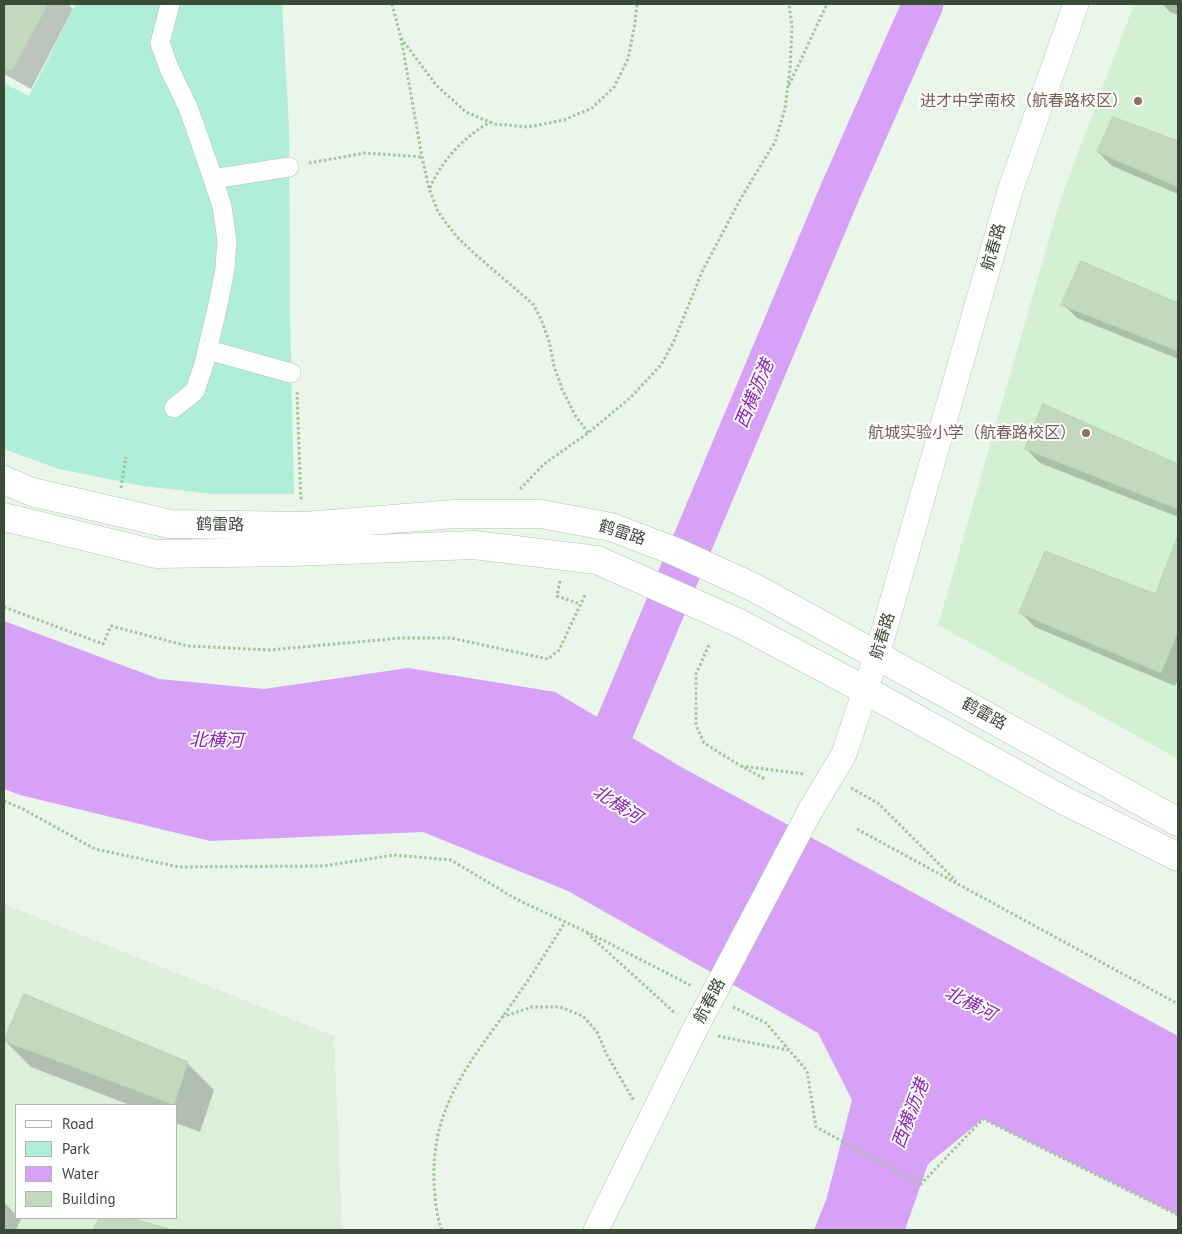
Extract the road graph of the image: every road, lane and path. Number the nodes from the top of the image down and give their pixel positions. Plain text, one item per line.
1 (170, 4) edge
2 (392, 4) edge
3 (637, 4) edge
4 (789, 4) edge
5 (827, 4) edge
6 (1076, 4) edge
7 (401, 38) junction
8 (788, 87) junction
9 (490, 122) junction
10 (422, 157) junction
11 (289, 167) joint
12 (213, 179) junction
13 (429, 188) junction
14 (208, 350) junction
15 (292, 373) joint
16 (174, 408) dead end
17 (588, 433) junction
18 (126, 457) dead end
19 (4, 480) edge
20 (117, 512) junction
21 (496, 514) junction
22 (4, 517) edge
23 (301, 526) junction
24 (565, 556) junction
25 (586, 593) dead end
26 (580, 604) junction
27 (4, 608) edge
28 (709, 645) dead end
29 (877, 655) junction
30 (865, 690) junction
31 (741, 766) junction
32 (830, 777) junction
33 (765, 779) dead end
34 (4, 801) edge
35 (1178, 822) edge
36 (857, 829) dead end
37 (1178, 857) edge
38 (960, 885) junction
39 (565, 922) junction
40 (584, 931) junction
41 (698, 989) dead end
42 (1178, 1004) edge
43 (732, 1006) dead end
44 (502, 1018) junction
45 (694, 1031) junction
46 (790, 1051) junction
47 (648, 1125) junction
48 (1178, 1215) edge
49 (442, 1230) edge
50 (596, 1230) edge

1 - 12 street
2 - 7 path
3 - 9 path
4 - 8 path
5 - 8 path
6 - 29 street, 航春路
7 - 9 path
7 - 10 path
8 - 17 path
9 - 13 path
10 - 11 path
10 - 13 path
11 - 12 street
12 - 14 street
13 - 17 path
14 - 15 street
14 - 16 street
15 - 23 path
17 - 21 path
18 - 20 path
19 - 20 street, 鹤雷路
20 - 23 street, 鹤雷路
21 - 23 street, 鹤雷路
21 - 29 street, 鹤雷路
22 - 24 street, 鹤雷路
24 - 26 path
24 - 30 street, 鹤雷路
25 - 26 path
26 - 27 path
28 - 31 path
29 - 30 street, 航春路
29 - 35 street, 鹤雷路
30 - 32 street, 航春路
30 - 37 street, 鹤雷路
31 - 32 path
31 - 33 path
32 - 38 path
32 - 45 street, 航春路, bridge
34 - 39 path
36 - 38 path
38 - 42 path
39 - 40 path
39 - 44 path
40 - 41 path
40 - 45 path
43 - 46 path
44 - 47 path
44 - 49 path
45 - 46 path
45 - 47 street, 航春路
46 - 48 path
47 - 50 street, 航春路

